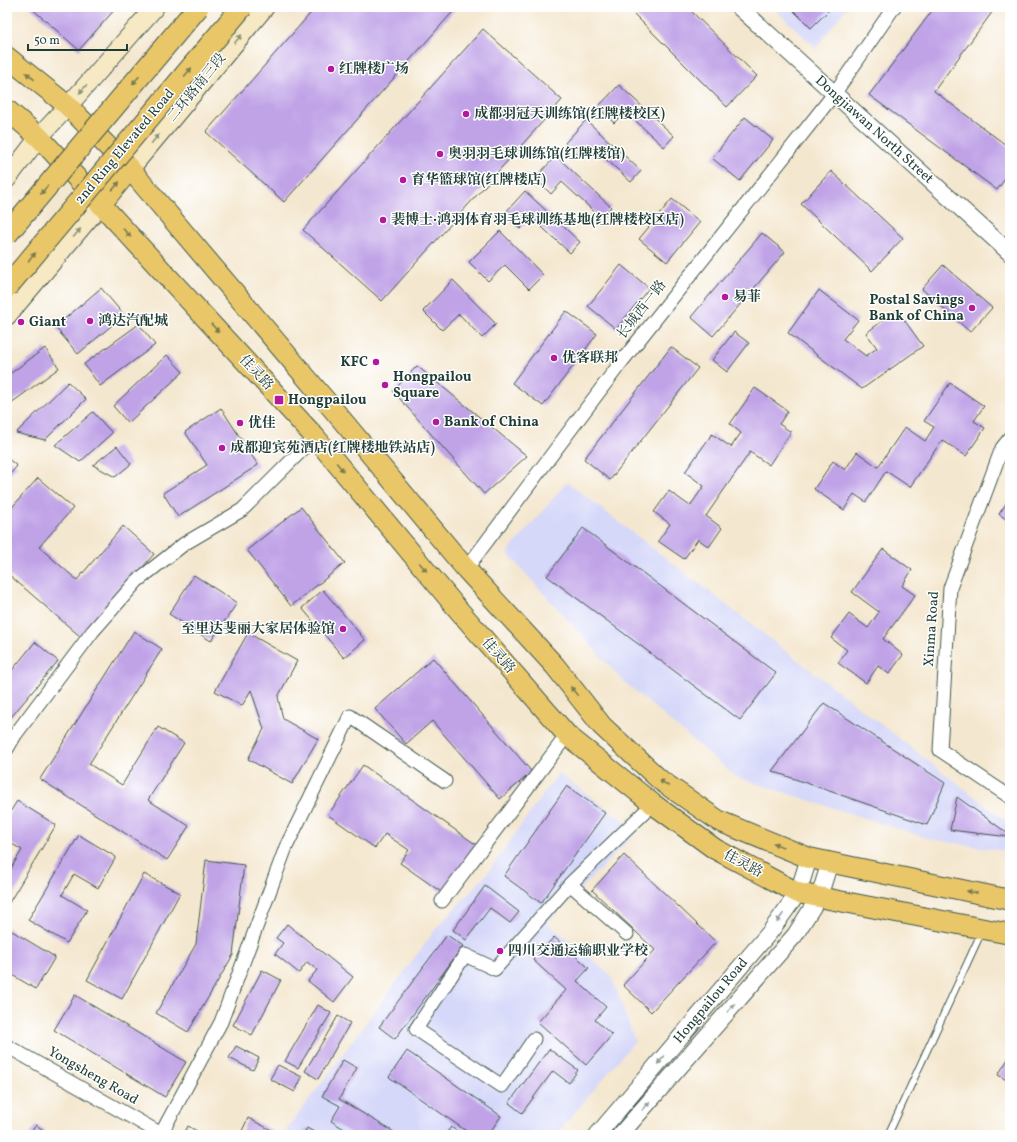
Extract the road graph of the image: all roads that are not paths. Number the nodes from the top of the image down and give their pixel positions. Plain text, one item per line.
1 (155, 7) edge
2 (198, 7) edge
3 (242, 7) edge
4 (265, 7) edge
5 (739, 7) edge
6 (894, 7) edge
7 (7, 57) edge
8 (834, 94) junction
9 (68, 106) junction
10 (7, 110) edge
11 (39, 137) junction
12 (130, 169) junction
13 (7, 179) edge
14 (101, 204) junction
15 (7, 234) edge
16 (1010, 252) edge
17 (7, 287) edge
18 (7, 316) edge
19 (315, 437) junction
20 (1010, 438) edge
21 (466, 569) junction
22 (567, 735) junction
23 (7, 749) edge
24 (445, 781) dead end
25 (1010, 797) edge
26 (653, 804) junction
27 (809, 858) junction
28 (830, 862) junction
29 (570, 884) junction
30 (798, 893) junction
31 (819, 897) junction
32 (1010, 900) edge
33 (442, 901) dead end
34 (983, 930) junction
35 (627, 934) dead end
36 (1010, 934) edge
37 (534, 1039) dead end
38 (7, 1046) edge
39 (162, 1135) edge
40 (597, 1135) edge
41 (620, 1135) edge
42 (888, 1135) edge

1 -> 9 main road
2 -> 15 highway, bridge
17 -> 3 highway, 2nd Ring Elevated Road, bridge
12 -> 4 main road, 二环路南三段
5 - 8 street, Dongjiawan North Street
6 - 8 street, 长城西一路
9 -> 7 main road, 佳灵路
8 - 16 street, Dongjiawan North Street
8 - 21 street, 长城西一路
9 - 11 main road
9 - 12 main road, 佳灵路
10 - 11 main road, 佳灵路
11 - 13 main road
11 - 14 main road, 佳灵路
14 -> 12 main road
12 - 21 main road, 佳灵路
18 -> 14 main road
14 -> 19 main road, 佳灵路
19 -> 22 main road, 佳灵路
19 - 23 street
20 - 25 street, Xinma Road
27 -> 21 main road, 佳灵路
22 - 26 main road, 佳灵路
22 - 33 street
24 - 39 street
26 - 29 street
26 - 30 main road, 佳灵路
27 - 28 main road, 佳灵路
27 - 30 street, Hongpailou Road
28 - 31 street, Hongpailou Road
32 -> 28 main road, 佳灵路
29 - 35 street
29 - 37 street
30 - 31 main road, 佳灵路
30 -> 40 street, Hongpailou Road
31 - 34 main road, 佳灵路
41 -> 31 street, Hongpailou Road
34 - 36 main road, 佳灵路
34 - 42 lane
38 - 39 street, Yongsheng Road

